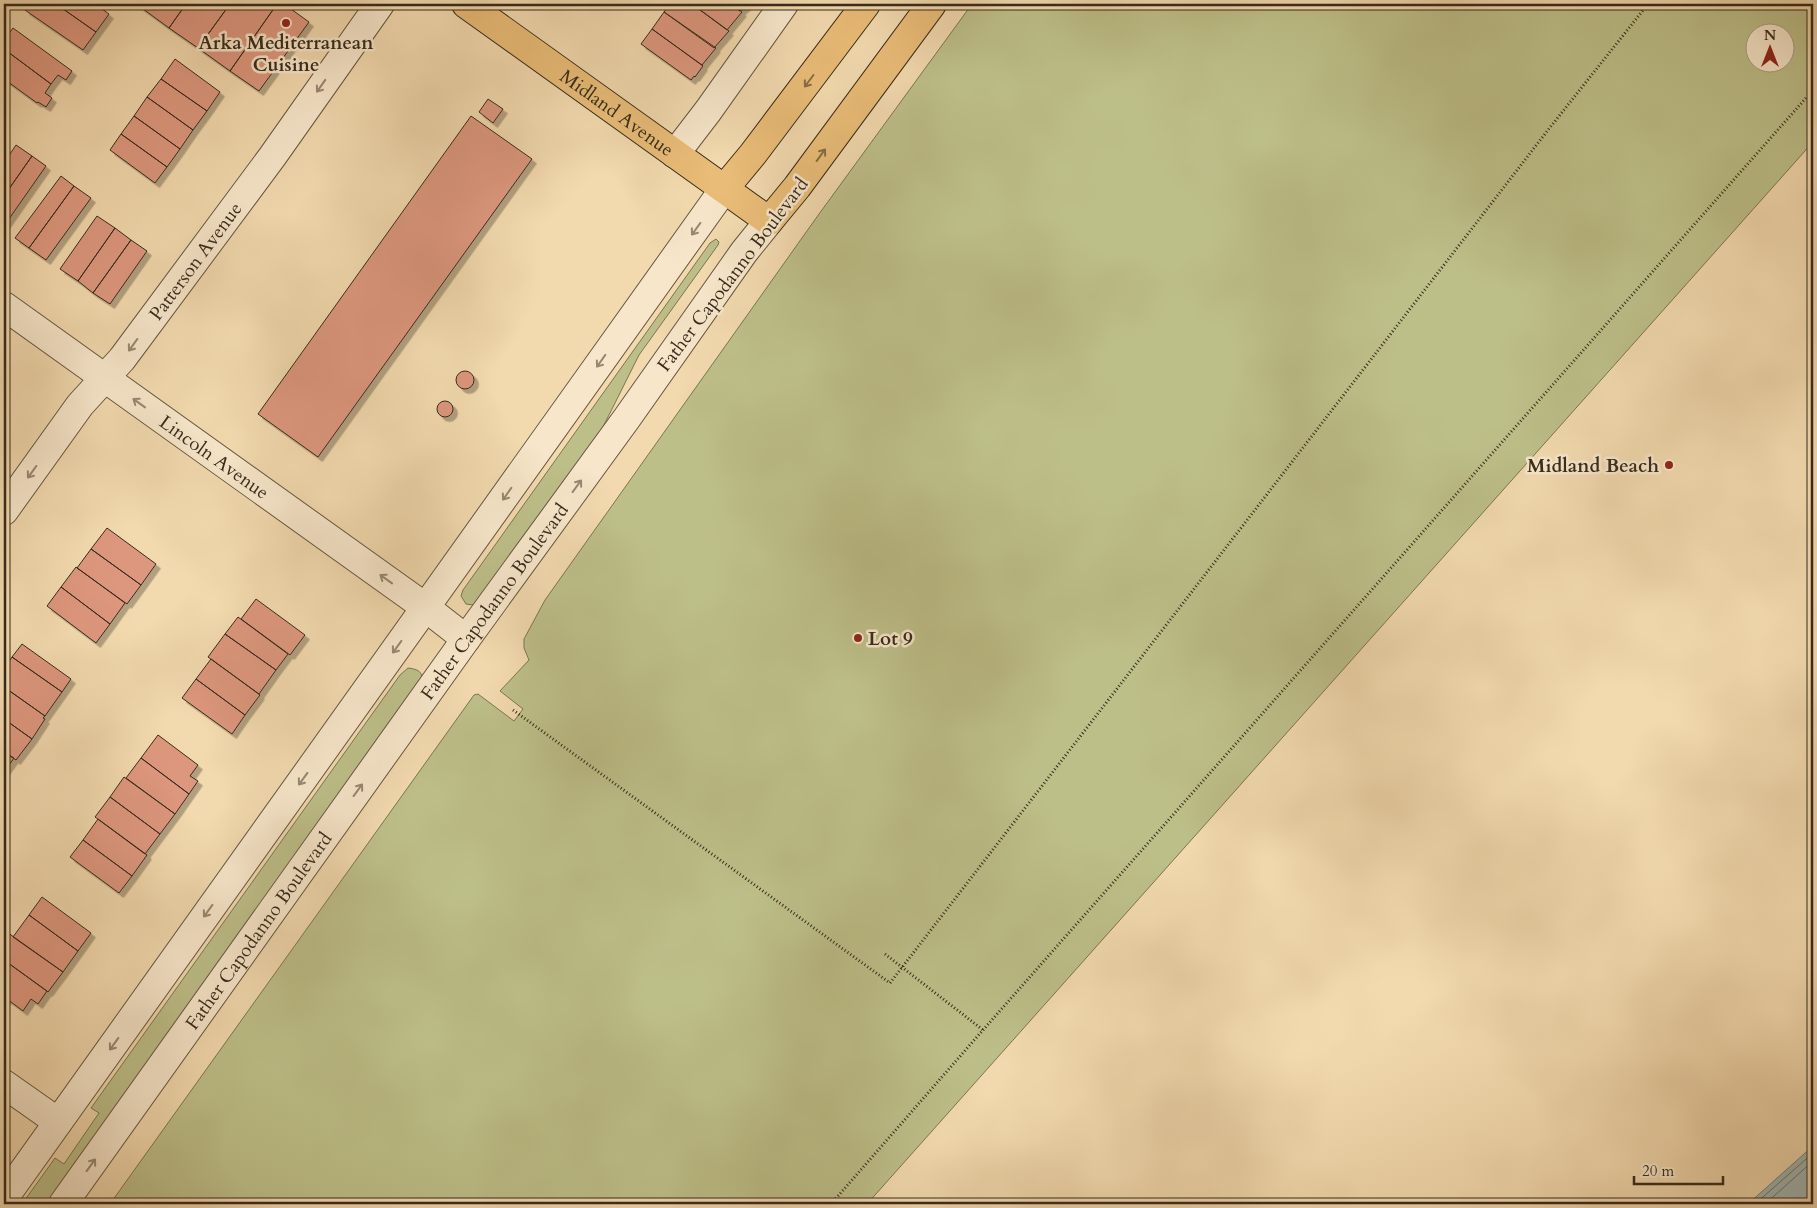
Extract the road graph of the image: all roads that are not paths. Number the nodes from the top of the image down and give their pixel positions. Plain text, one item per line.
1 (380, 4) edge
2 (466, 4) edge
3 (784, 4) edge
4 (866, 4) edge
5 (932, 4) edge
6 (675, 154) junction
7 (724, 189) junction
8 (769, 220) junction
9 (4, 306) edge
10 (104, 378) junction
11 (4, 512) edge
12 (425, 607) junction
13 (466, 639) junction
14 (4, 1084) edge
15 (58, 1122) junction
16 (4, 1198) edge
17 (63, 1204) edge

1 -> 10 street, Patterson Avenue
2 - 6 main road, Midland Avenue
3 - 6 street
4 -> 7 main road
8 -> 5 main road, Father Capodanno Boulevard
6 - 7 main road, Midland Avenue
7 - 8 main road, Midland Avenue
7 -> 12 street
13 -> 8 street, Father Capodanno Boulevard
9 - 10 street, Lincoln Avenue
10 -> 11 street, Patterson Avenue
12 -> 10 street, Lincoln Avenue
12 - 13 street, Lincoln Avenue
12 -> 15 street
17 -> 13 street, Father Capodanno Boulevard
14 - 15 street
15 - 16 street

